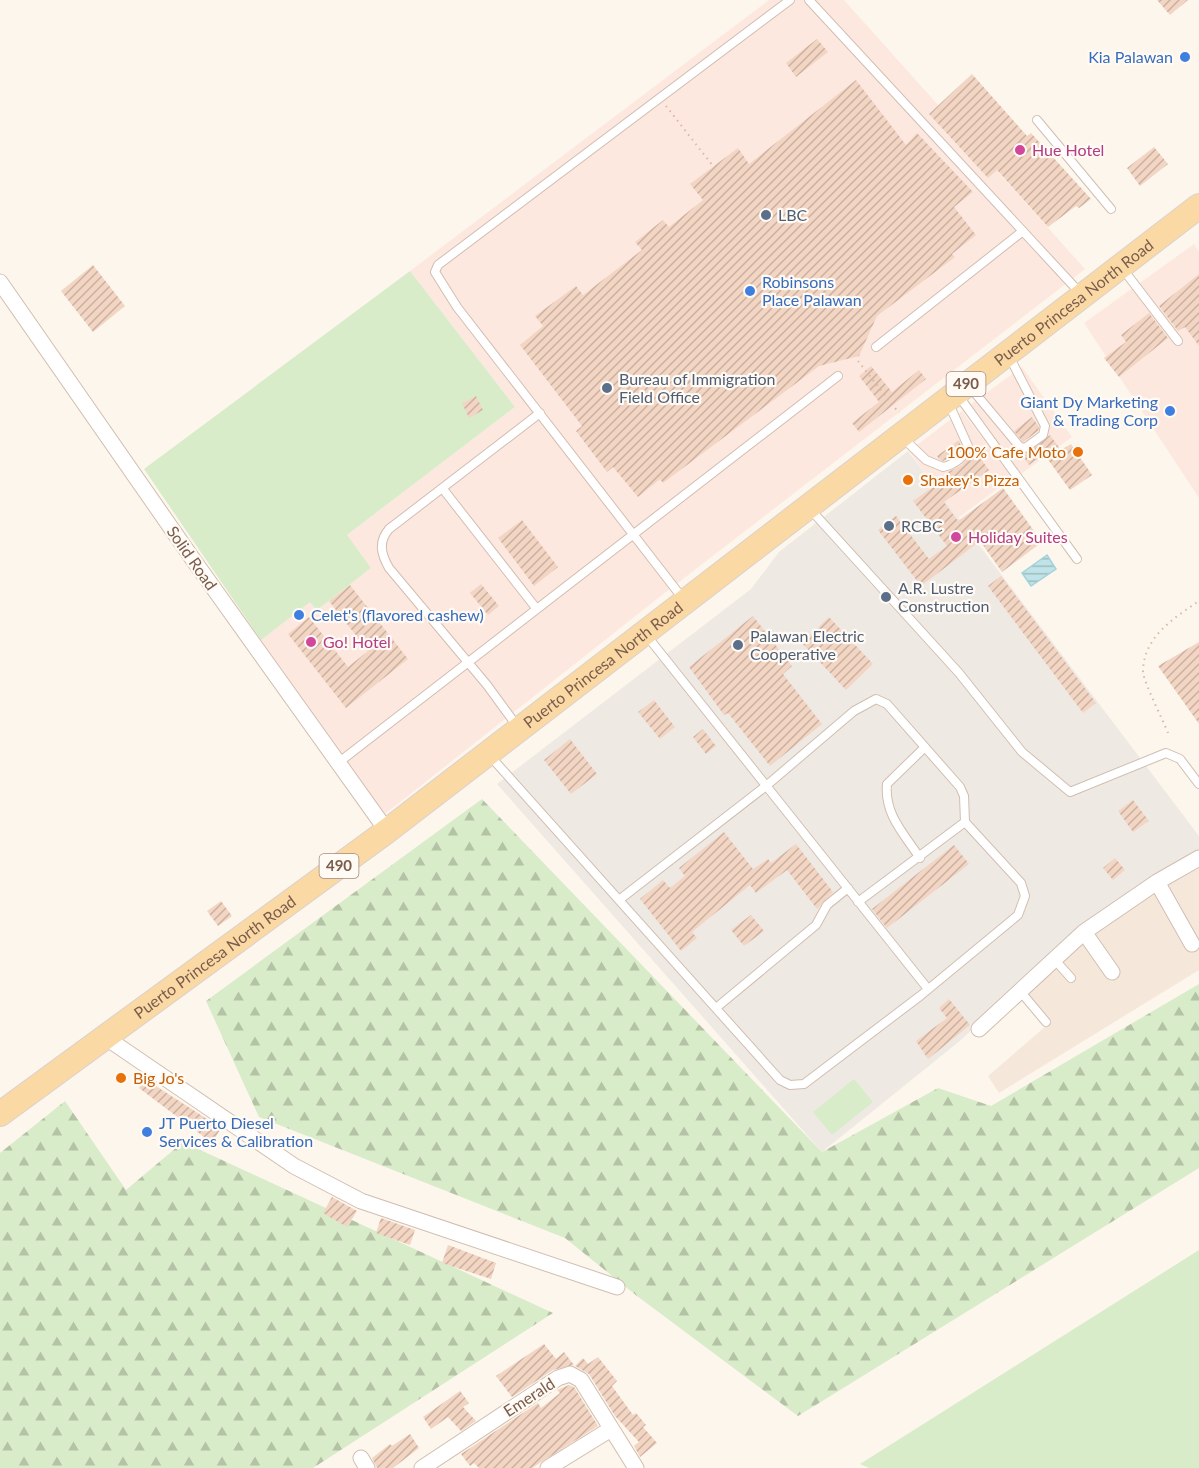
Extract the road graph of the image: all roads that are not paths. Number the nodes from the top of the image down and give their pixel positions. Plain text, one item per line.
1 (790, 0) edge
2 (809, 0) edge
3 (1037, 120) dead end
4 (1199, 206) edge
5 (1112, 209) dead end
6 (1023, 231) junction
7 (1121, 266) junction
8 (0, 282) edge
9 (1083, 296) junction
10 (1178, 341) dead end
11 (876, 347) dead end
12 (1008, 353) junction
13 (838, 376) dead end
14 (956, 391) junction
15 (540, 413) junction
16 (904, 431) junction
17 (443, 489) junction
18 (807, 505) junction
19 (633, 533) junction
20 (1077, 559) dead end
21 (685, 600) junction
22 (536, 608) junction
23 (644, 632) junction
24 (468, 661) junction
25 (519, 730) junction
26 (924, 748) junction
27 (487, 753) junction
28 (337, 764) junction
29 (1199, 784) edge
30 (766, 786) junction
31 (965, 822) junction
32 (387, 831) junction
33 (920, 858) junction
34 (1199, 858) edge
35 (1157, 882) junction
36 (848, 888) junction
37 (619, 900) junction
38 (858, 902) junction
39 (1084, 932) junction
40 (1192, 944) dead end
41 (1055, 960) junction
42 (1112, 972) dead end
43 (1071, 978) dead end
44 (928, 989) junction
45 (1020, 991) junction
46 (716, 1008) junction
47 (1046, 1022) dead end
48 (979, 1029) dead end
49 (105, 1037) junction
50 (0, 1114) edge
51 (617, 1287) dead end
52 (611, 1429) junction
53 (422, 1468) edge
54 (548, 1468) edge
55 (636, 1468) edge

1 - 15 lane
2 - 6 lane
3 - 5 lane
4 - 7 main road, Puerto Princesa North Road / 490
6 - 9 lane
6 - 11 lane
7 - 9 main road, Puerto Princesa North Road / 490
7 - 10 lane
8 - 28 street, Solid Road
9 - 12 main road, Puerto Princesa North Road / 490
12 - 14 main road, Puerto Princesa North Road / 490
12 - 14 lane
13 - 19 lane
14 - 16 main road, Puerto Princesa North Road / 490
14 - 16 lane
14 - 20 lane
15 - 17 lane
15 - 19 lane
16 - 18 main road, Puerto Princesa North Road / 490
17 - 22 lane
17 - 24 lane
18 - 21 main road, Puerto Princesa North Road / 490
18 - 29 lane
19 - 21 lane
19 - 22 lane
21 - 23 main road, Puerto Princesa North Road / 490
22 - 24 lane
23 - 25 main road, Puerto Princesa North Road / 490
23 - 30 lane
24 - 25 lane
24 - 28 lane
25 - 27 main road, Puerto Princesa North Road / 490
26 - 30 lane
26 - 31 lane
26 - 33 lane
27 - 32 main road, Puerto Princesa North Road / 490
27 - 37 lane
28 - 32 street, Solid Road
30 - 36 lane
30 - 37 lane
31 - 33 lane
31 - 44 lane
32 - 49 main road, Puerto Princesa North Road / 490
33 - 38 lane
34 - 35 street
35 - 39 street
35 - 40 street
36 - 38 lane
36 - 46 lane
37 - 46 lane
38 - 44 lane
39 - 41 street
39 - 42 street
41 - 43 lane
41 - 45 street
44 - 46 lane
45 - 47 lane
45 - 48 street
49 - 50 main road, Puerto Princesa North Road / 490
49 - 51 street
52 - 53 street, Emerald
52 - 54 street
52 - 55 street, Emerald

